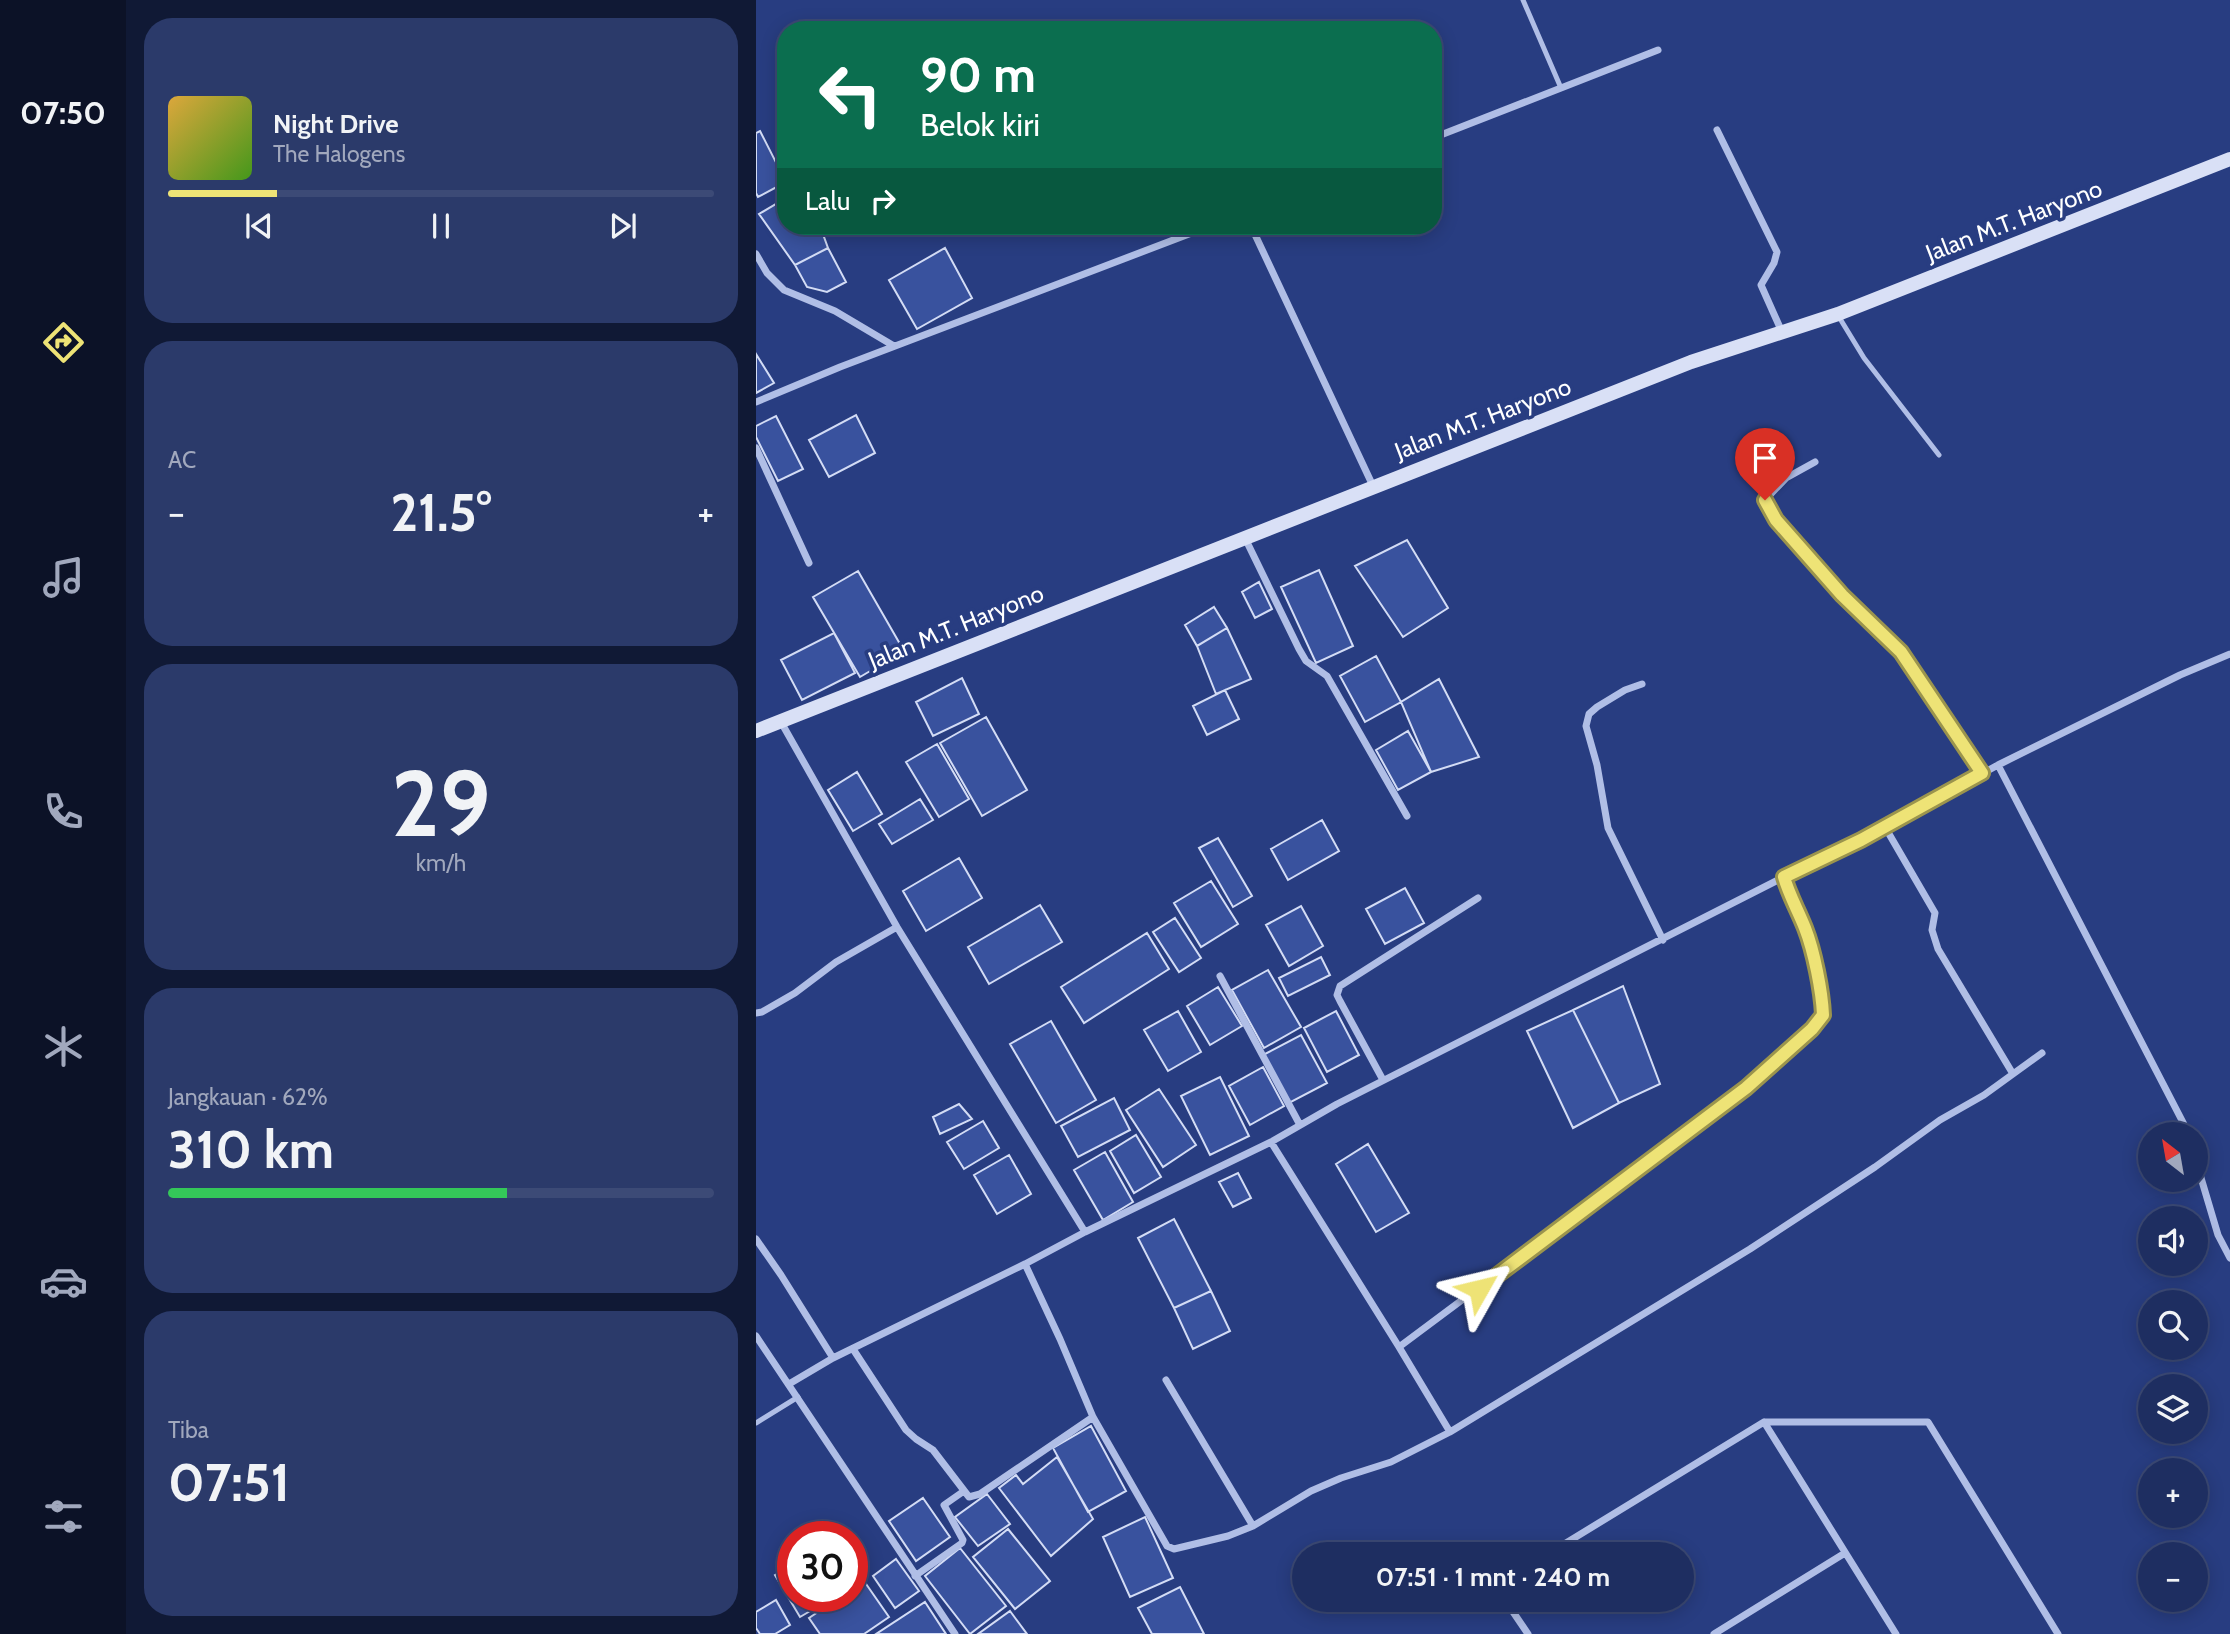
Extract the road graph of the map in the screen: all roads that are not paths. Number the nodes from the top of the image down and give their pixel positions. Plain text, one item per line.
1 (1522, 0) edge
2 (1658, 50) dead end
3 (1561, 88) junction
4 (1717, 131) dead end
5 (1442, 134) edge
6 (2230, 159) edge
7 (1186, 235) edge
8 (1255, 235) edge
9 (756, 254) edge
10 (1838, 314) junction
11 (1783, 332) junction
12 (894, 346) junction
13 (756, 402) edge
14 (756, 448) edge
15 (1939, 455) dead end
16 (1815, 462) dead end
17 (1373, 486) junction
18 (1245, 537) junction
19 (809, 563) dead end
20 (2230, 655) edge
21 (1642, 684) dead end
22 (781, 721) junction
23 (756, 731) edge
24 (1998, 765) junction
25 (1982, 773) junction
26 (1407, 816) dead end
27 (1885, 827) junction
28 (1784, 877) junction
29 (1478, 898) dead end
30 (897, 926) junction
31 (1663, 940) junction
32 (1220, 976) dead end
33 (756, 1013) edge
34 (2042, 1053) dead end
35 (2013, 1074) junction
36 (1383, 1080) junction
37 (2183, 1122) edge
38 (1300, 1125) junction
39 (1271, 1142) junction
40 (2205, 1192) edge
41 (1084, 1232) junction
42 (756, 1239) edge
43 (2230, 1258) edge
44 (1024, 1264) junction
45 (756, 1336) edge
46 (1399, 1346) junction
47 (853, 1349) junction
48 (833, 1358) junction
49 (1166, 1380) dead end
50 (789, 1384) junction
51 (798, 1397) junction
52 (1093, 1417) junction
53 (1764, 1422) junction
54 (756, 1423) edge
55 (1450, 1432) junction
56 (964, 1491) junction
57 (1253, 1526) junction
58 (1568, 1542) edge
59 (1845, 1553) junction
60 (915, 1576) junction
61 (1513, 1612) edge
62 (955, 1634) edge
63 (1528, 1634) edge
64 (1714, 1634) edge
65 (1896, 1634) edge
66 (2058, 1634) edge

1 - 3 lane
2 - 3 street
3 - 5 street
4 - 11 street
6 - 10 main road, Jalan M.T. Haryono
7 - 12 street
8 - 17 street
9 - 12 street
10 - 11 main road, Jalan M.T. Haryono
10 - 15 lane
11 - 17 main road, Jalan M.T. Haryono
12 - 13 street
14 - 19 street
16 - 25 street
17 - 18 main road, Jalan M.T. Haryono
18 - 22 main road, Jalan M.T. Haryono
18 - 26 street
20 - 24 street
21 - 31 street
22 - 23 main road, Jalan M.T. Haryono
22 - 30 street
24 - 25 street
24 - 37 street
25 - 27 street
27 - 28 street
27 - 35 street
28 - 31 street
28 - 46 street
29 - 36 street
30 - 33 street
30 - 41 street
31 - 36 street
32 - 38 street
34 - 35 street
35 - 55 street
36 - 38 street
38 - 39 street
39 - 41 street
39 - 46 street
40 - 43 street
41 - 44 street
42 - 48 street
44 - 47 street
44 - 52 street
45 - 50 street
46 - 55 street
47 - 48 street
47 - 56 street
48 - 50 street
49 - 57 street
50 - 51 street
51 - 54 lane
51 - 60 street
52 - 56 street
52 - 57 street
53 - 58 street
53 - 59 street
53 - 66 street
55 - 57 street
56 - 60 street
59 - 64 street
59 - 65 street
60 - 62 street
61 - 63 street

